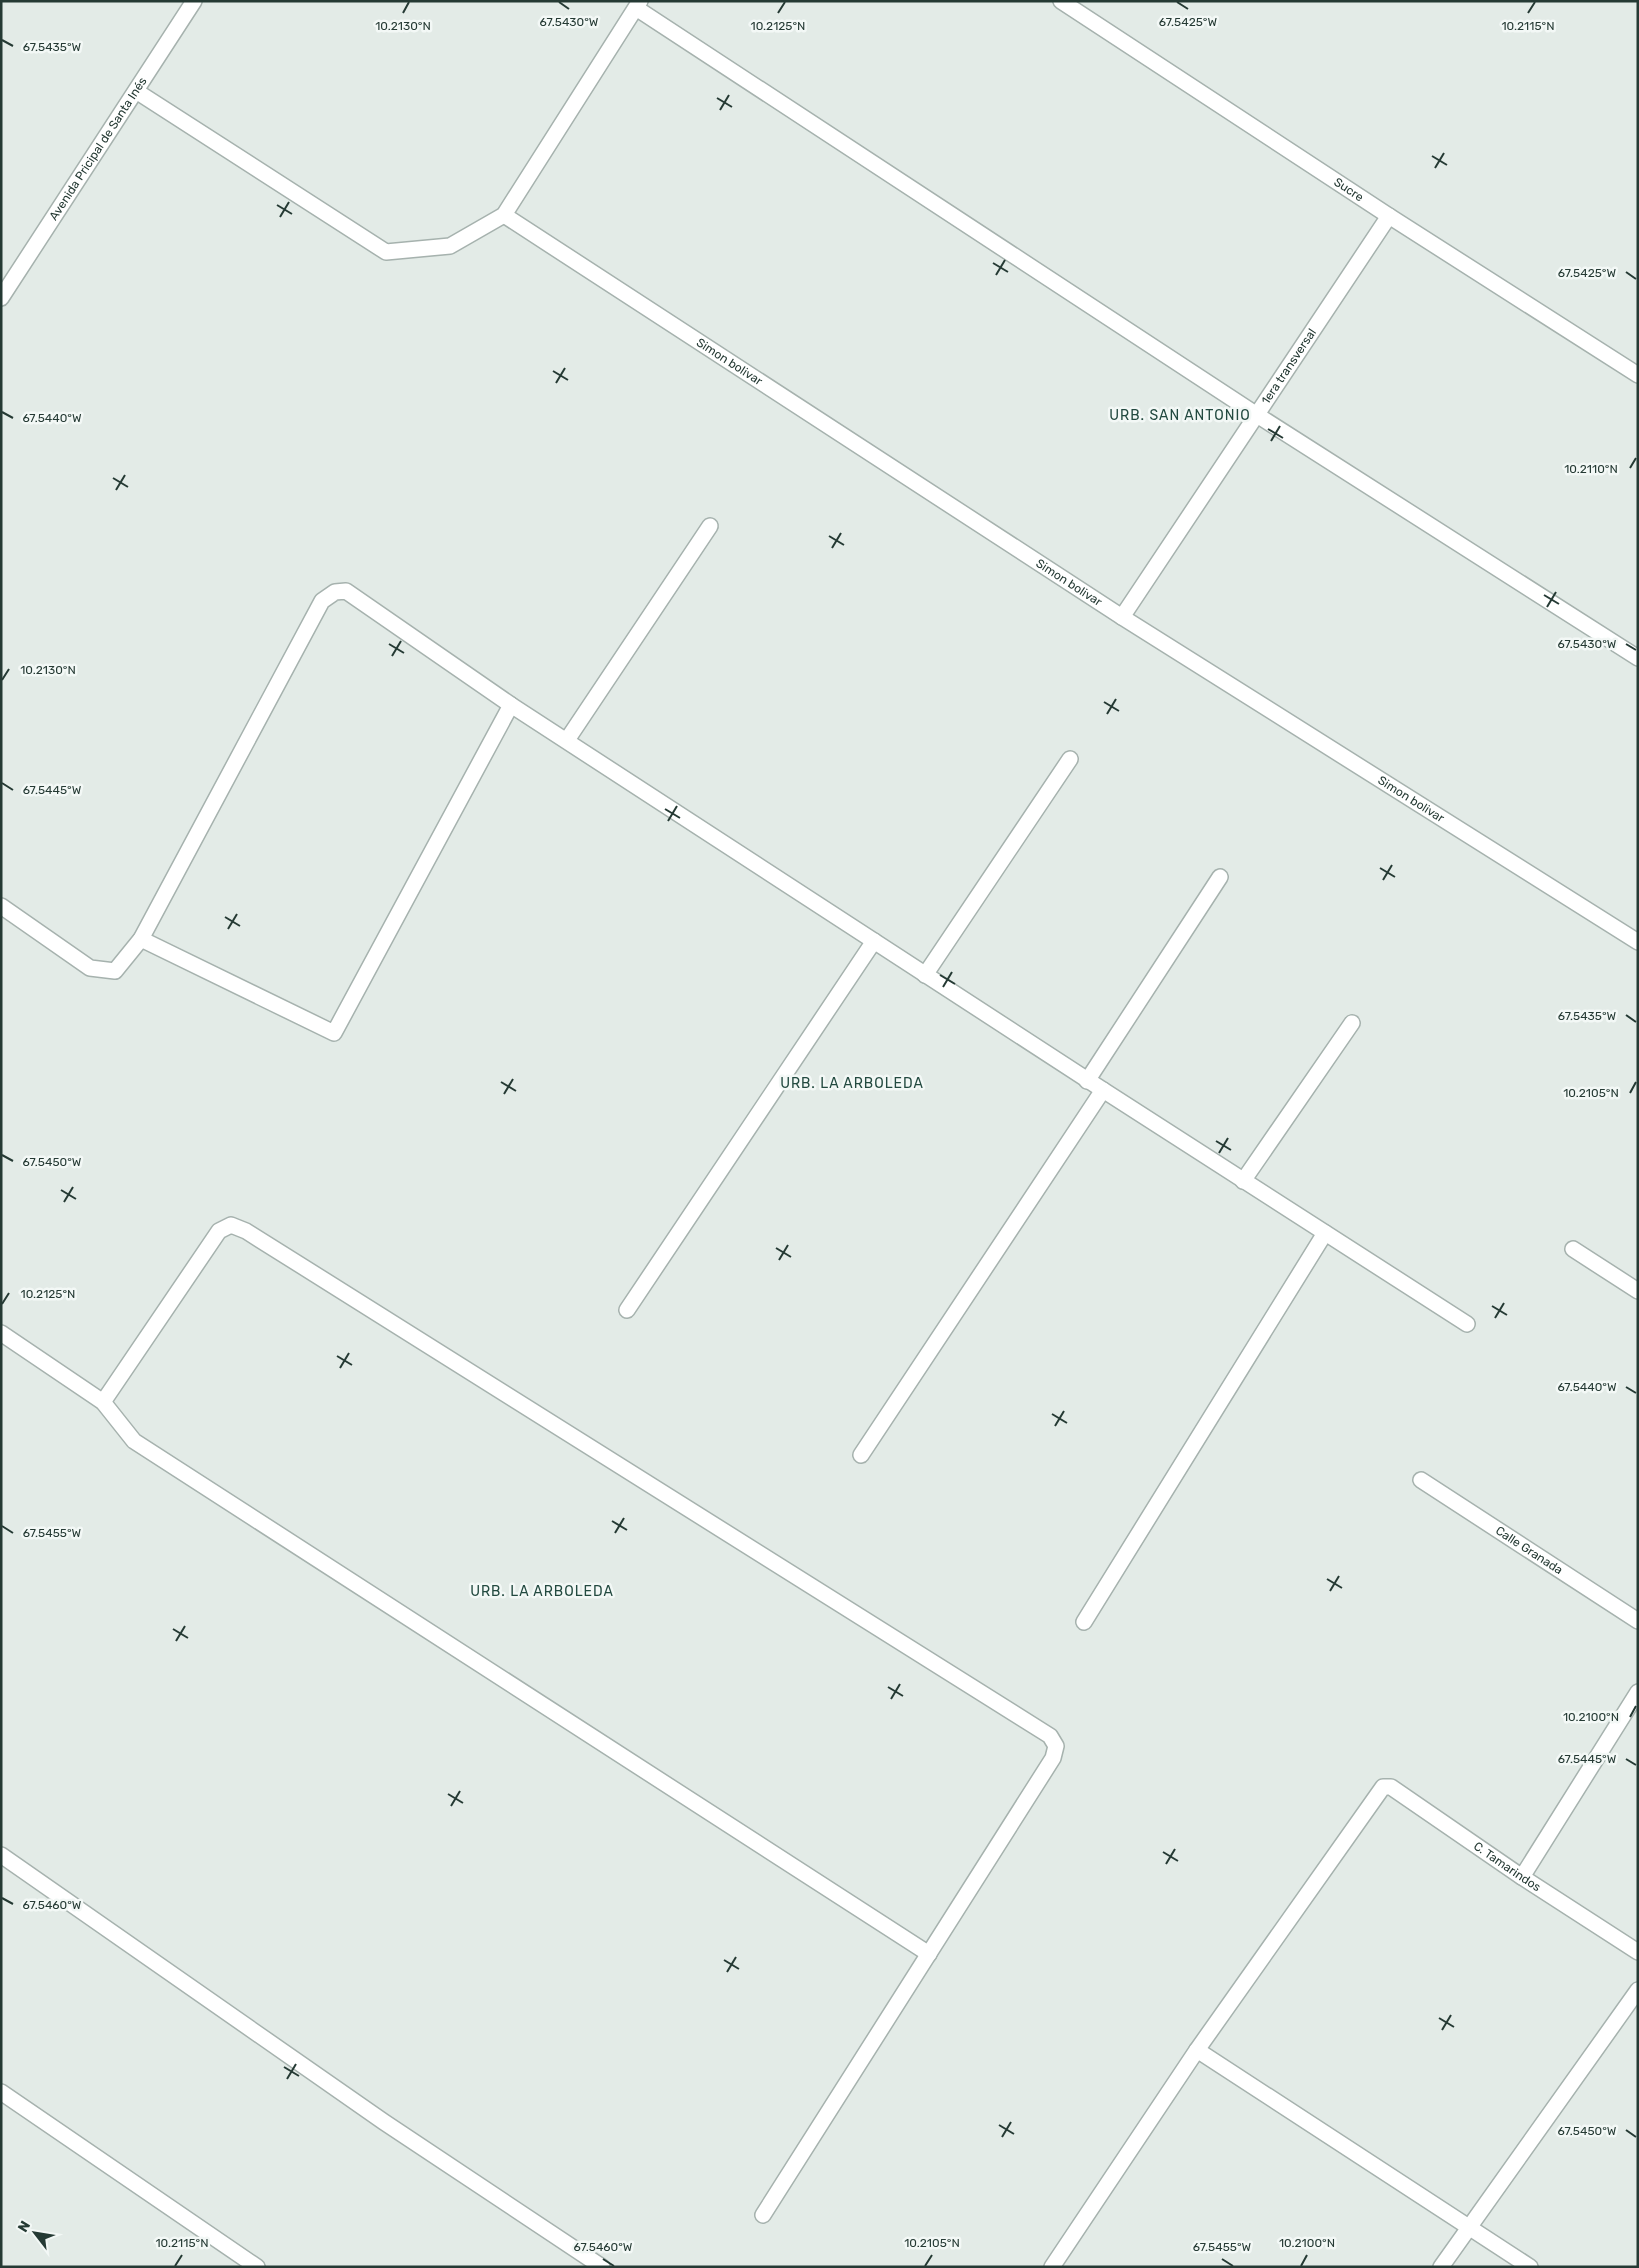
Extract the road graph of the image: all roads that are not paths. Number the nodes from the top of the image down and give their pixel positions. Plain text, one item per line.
1 (194, 1) edge
2 (1061, 1) edge
3 (638, 5) edge
4 (136, 90) junction
5 (504, 215) junction
6 (1389, 216) junction
7 (1, 298) edge
8 (1638, 374) edge
9 (1257, 415) junction
10 (710, 526) dead end
11 (1122, 617) junction
12 (1638, 658) edge
13 (511, 705) junction
14 (567, 740) junction
15 (1070, 759) dead end
16 (1220, 877) dead end
17 (1, 906) edge
18 (141, 940) junction
19 (874, 941) junction
20 (1638, 942) edge
21 (925, 975) junction
22 (1352, 1023) dead end
23 (1087, 1081) junction
24 (1102, 1090) junction
25 (1243, 1181) junction
26 (1325, 1233) junction
27 (1573, 1249) dead end
28 (1638, 1291) edge
29 (627, 1310) dead end
30 (1467, 1324) dead end
31 (1, 1333) edge
32 (103, 1402) junction
33 (861, 1455) dead end
34 (1421, 1480) dead end
35 (1638, 1621) edge
36 (1084, 1622) dead end
37 (1638, 1692) edge
38 (1, 1855) edge
39 (1522, 1877) junction
40 (1638, 1952) edge
41 (930, 1954) junction
42 (1638, 1990) edge
43 (1197, 2050) junction
44 (1, 2092) edge
45 (763, 2215) dead end
46 (1469, 2228) junction
47 (257, 2267) edge
48 (602, 2267) edge
49 (1052, 2267) edge
50 (1441, 2267) edge
51 (1530, 2267) edge

1 - 4 street, Avenida Pricipal de Santa Inés
2 - 6 street, Sucre
3 - 5 street
3 - 9 street
4 - 5 street
4 - 7 street, Avenida Pricipal de Santa Inés
5 - 11 street, Simon bolivar
6 - 8 street, Sucre
6 - 9 street, 1era transversal
9 - 11 street, 1era transversal
9 - 12 street
10 - 14 street
11 - 20 street, Simon bolivar
13 - 14 street
13 - 18 street
13 - 18 street
14 - 19 street
15 - 21 street
16 - 23 street
17 - 18 street
19 - 21 street
19 - 29 street
21 - 23 street
22 - 25 street
23 - 24 street
24 - 25 street
24 - 33 street
25 - 26 street
26 - 30 street
26 - 36 street
27 - 28 street
31 - 32 street
32 - 41 street
32 - 41 street
34 - 35 street, Calle Granada
37 - 39 street
38 - 48 street
39 - 40 street, C. Tamarindos
39 - 43 street, C. Tamarindos
41 - 45 street
42 - 46 street
43 - 46 street
43 - 49 street
44 - 47 street
46 - 50 street
46 - 51 street

